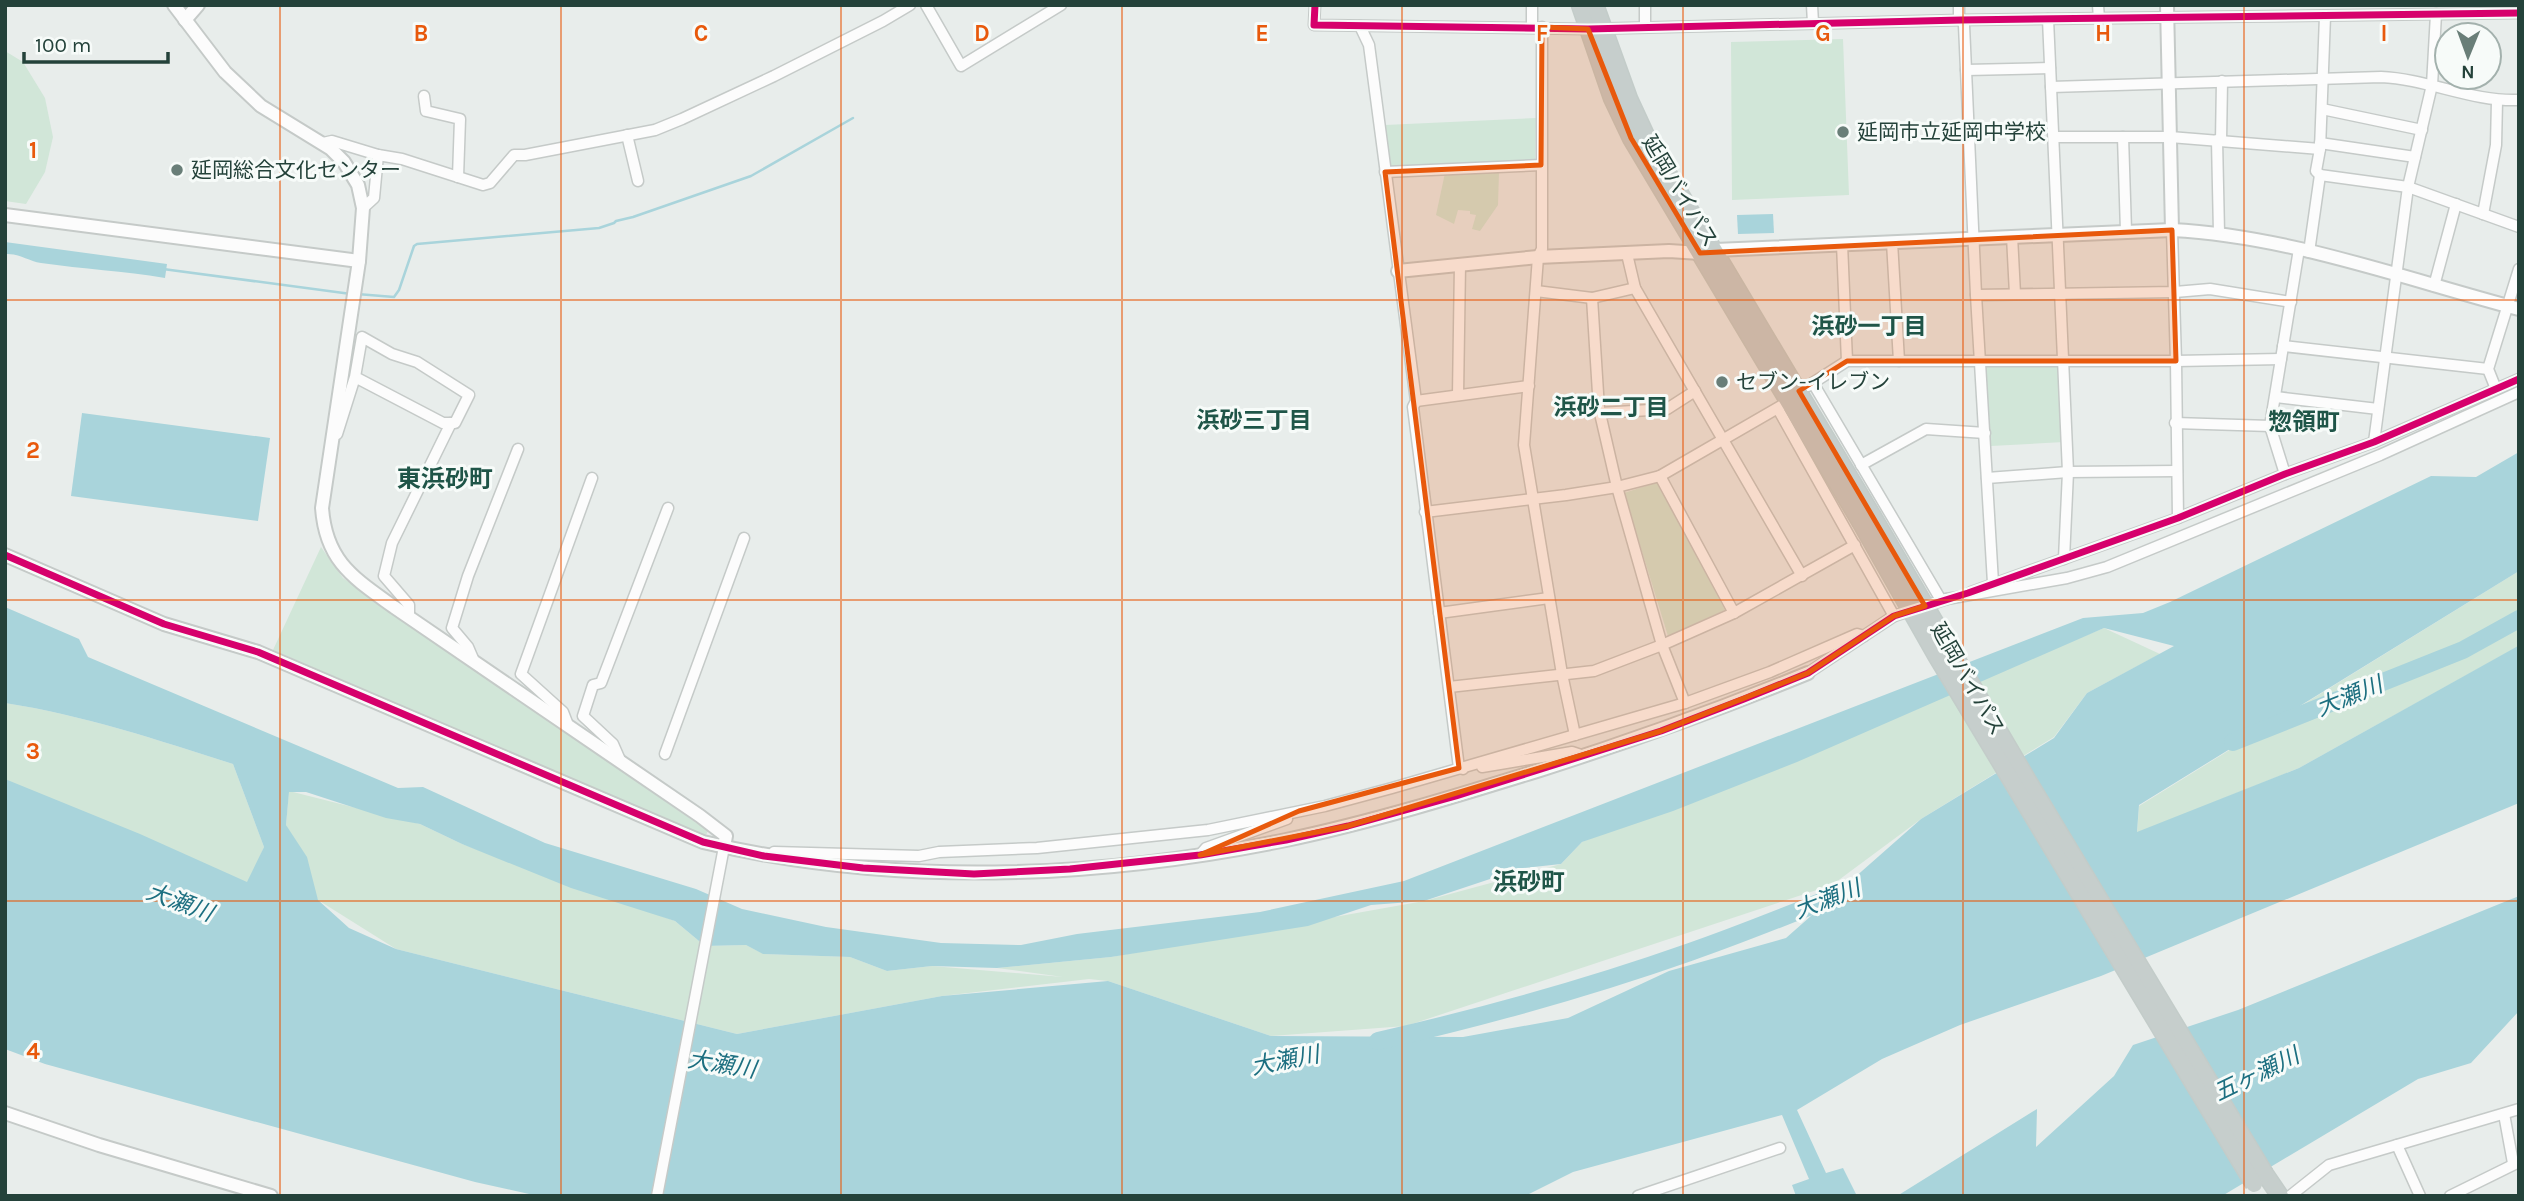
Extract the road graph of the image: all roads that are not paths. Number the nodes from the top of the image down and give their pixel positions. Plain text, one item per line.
1 (174, 5) edge
2 (198, 5) edge
3 (910, 5) edge
4 (926, 5) edge
5 (1061, 5) edge
6 (1315, 5) edge
7 (1532, 5) edge
8 (1580, 5) edge
9 (1595, 5) edge
10 (1645, 5) edge
11 (1812, 5) edge
12 (1959, 5) edge
13 (2098, 5) edge
14 (2390, 10) edge
15 (2243, 11) edge
16 (2167, 12) edge
17 (2519, 13) edge
18 (2436, 14) junction
19 (2325, 16) junction
20 (2048, 19) junction
21 (2099, 19) junction
22 (185, 20) junction
23 (1961, 20) junction
24 (1813, 23) junction
25 (1360, 26) junction
26 (1645, 26) junction
27 (1537, 27) junction
28 (1595, 28) junction
29 (2050, 68) junction
30 (1966, 70) junction
31 (2323, 78) junction
32 (2222, 81) junction
33 (2169, 83) junction
34 (2432, 85) junction
35 (2051, 87) junction
36 (424, 96) dead end
37 (2519, 100) edge
38 (2497, 101) junction
39 (2322, 109) junction
40 (2422, 130) junction
41 (627, 135) junction
42 (2170, 136) junction
43 (2054, 137) junction
44 (2123, 137) junction
45 (2219, 141) junction
46 (323, 143) junction
47 (2320, 146) junction
48 (378, 156) junction
49 (2415, 157) junction
50 (1541, 165) junction
51 (1385, 172) junction
52 (2320, 176) junction
53 (458, 177) junction
54 (638, 180) dead end
55 (2408, 187) junction
56 (2456, 204) junction
57 (363, 208) junction
58 (2483, 214) junction
59 (5, 215) edge
60 (2519, 227) edge
61 (2172, 230) junction
62 (2126, 232) junction
63 (2219, 233) junction
64 (2059, 234) junction
65 (2012, 236) junction
66 (1974, 238) junction
67 (1892, 242) junction
68 (1842, 244) junction
69 (1707, 251) junction
70 (2304, 251) junction
71 (1627, 254) junction
72 (1538, 257) junction
73 (359, 261) junction
74 (1460, 264) junction
75 (2519, 269) edge
76 (1398, 271) junction
77 (2396, 276) junction
78 (2434, 286) junction
79 (1635, 288) junction
80 (1536, 291) junction
81 (2175, 292) junction
82 (2061, 293) junction
83 (2015, 294) junction
84 (1976, 295) junction
85 (1592, 298) junction
86 (2291, 302) junction
87 (2513, 308) edge
88 (2283, 346) junction
89 (2384, 357) junction
90 (2281, 359) junction
91 (1847, 361) junction
92 (1899, 361) junction
93 (2176, 361) junction
94 (1981, 362) junction
95 (2063, 363) junction
96 (2488, 369) junction
97 (355, 377) junction
98 (2519, 379) edge
99 (1529, 386) junction
100 (2496, 389) junction
101 (1695, 390) junction
102 (2519, 391) edge
103 (1458, 395) junction
104 (1795, 396) junction
105 (2276, 397) junction
106 (1416, 401) junction
107 (2378, 410) junction
108 (1600, 413) junction
109 (452, 423) junction
110 (2175, 423) junction
111 (2270, 426) junction
112 (1985, 433) junction
113 (1722, 438) junction
114 (2374, 442) junction
115 (518, 449) dead end
116 (1861, 465) junction
117 (326, 471) junction
118 (2177, 471) junction
119 (2068, 472) junction
120 (2285, 474) junction
121 (1660, 476) junction
122 (592, 478) dead end
123 (1987, 478) junction
124 (1617, 487) junction
125 (1531, 499) junction
126 (668, 508) dead end
127 (1425, 512) junction
128 (1866, 518) junction
129 (2178, 518) junction
130 (744, 538) dead end
131 (1855, 545) junction
132 (5, 555) edge
133 (2064, 559) junction
134 (1802, 576) junction
135 (1993, 583) junction
136 (1549, 598) junction
137 (1941, 600) junction
138 (1734, 612) junction
139 (1439, 613) junction
140 (1894, 616) junction
141 (410, 617) junction
142 (1864, 636) junction
143 (1662, 645) junction
144 (474, 661) junction
145 (1808, 673) joint
146 (1562, 674) junction
147 (1449, 687) junction
148 (1685, 703) junction
149 (568, 725) junction
150 (1575, 735) junction
151 (665, 754) dead end
152 (1584, 755) junction
153 (620, 760) junction
154 (1459, 768) junction
155 (1299, 811) junction
156 (723, 852) junction
157 (1200, 855) junction
158 (764, 856) junction
159 (2519, 1109) edge
160 (5, 1113) edge
161 (2504, 1114) junction
162 (2397, 1145) junction
163 (1780, 1148) dead end
164 (2516, 1163) edge
165 (2296, 1194) edge
166 (271, 1196) edge
167 (657, 1196) edge
168 (1638, 1196) edge
169 (2260, 1196) edge
170 (2280, 1196) edge
171 (2420, 1196) edge
172 (2450, 1196) edge

1 - 22 street
2 - 22 street
3 - 41 street
4 - 5 street
6 - 25 street
7 - 27 street
8 - 28 highway, 延岡バイパス
9 - 28 highway, 延岡バイパス
10 - 26 street
11 - 24 street
12 - 23 street
13 - 21 street
14 - 18 street
14 - 19 street
15 - 16 street
15 - 19 street
16 - 21 street
16 - 33 street
17 - 18 street
18 - 34 street
19 - 31 street
20 - 21 street
20 - 23 street
20 - 29 street
22 - 46 street
23 - 24 street
23 - 30 street
24 - 26 street
25 - 27 street
25 - 51 street
26 - 28 street
27 - 28 street
27 - 50 street
28 - 69 highway, 延岡バイパス
29 - 30 street
29 - 35 street
30 - 66 street
31 - 32 street
31 - 34 street
31 - 39 street
32 - 33 street
32 - 45 street
33 - 35 street
33 - 42 street
34 - 38 street
34 - 40 street
35 - 43 street
36 - 53 street
37 - 38 street
38 - 58 street
39 - 40 street
39 - 47 street
40 - 49 street
41 - 53 street
41 - 54 street
42 - 44 street
42 - 45 street
42 - 61 street
43 - 44 street
43 - 64 street
44 - 62 street
45 - 47 street
45 - 63 street
46 - 48 street
46 - 57 street
47 - 49 street
47 - 52 street
48 - 53 street
48 - 57 street
49 - 55 street
50 - 51 street
50 - 72 street
51 - 76 street
52 - 55 street
52 - 70 street
55 - 56 street
55 - 77 street
56 - 58 street
56 - 78 street
57 - 73 street
58 - 60 street
59 - 73 street
61 - 62 street
61 - 63 street
61 - 81 street
62 - 64 street
63 - 70 street
64 - 65 street
64 - 82 street
65 - 66 street
65 - 83 street
66 - 67 street
66 - 84 street
67 - 68 street
67 - 92 street
68 - 69 street
68 - 91 street
69 - 71 street
69 - 104 highway, 延岡バイパス
70 - 77 street
70 - 86 street
71 - 72 street
71 - 79 street
72 - 74 street
72 - 80 street
73 - 117 street
74 - 76 street
74 - 103 street
75 - 87 street
76 - 106 street
77 - 78 street
77 - 89 street
78 - 87 street
79 - 85 street
79 - 101 street
80 - 85 street
80 - 99 street
81 - 82 street
81 - 86 street
81 - 93 street
82 - 83 street
82 - 95 street
83 - 84 street
84 - 94 street
85 - 108 street
86 - 88 street
87 - 96 street
88 - 89 street
88 - 90 street
89 - 96 street
89 - 107 street
90 - 93 street
90 - 105 street
91 - 92 street
91 - 104 street
92 - 94 street
93 - 95 street
93 - 110 street
94 - 95 street
94 - 112 street
95 - 119 street
96 - 100 street
97 - 109 street
97 - 109 street
97 - 117 street
98 - 100 street
99 - 103 street
99 - 125 street
100 - 114 street
101 - 108 street
101 - 113 street
102 - 137 street
103 - 106 street
104 - 113 street
104 - 116 street
104 - 128 highway, 延岡バイパス
104 - 131 street
105 - 107 street
105 - 111 street
106 - 127 street
107 - 114 street
108 - 124 street
109 - 141 street
110 - 111 street
110 - 118 street
111 - 120 street
112 - 116 street
112 - 123 street
113 - 121 street
113 - 134 street
114 - 120 street
115 - 144 street
116 - 137 street
117 - 141 street
118 - 119 street
118 - 129 street
119 - 123 street
119 - 133 street
120 - 129 street
121 - 124 street
121 - 138 street
122 - 149 street
123 - 135 street
124 - 125 street
124 - 143 street
125 - 127 street
125 - 136 street
126 - 153 street
127 - 139 street
128 - 169 highway, 延岡バイパス, bridge
128 - 170 highway, 延岡バイパス, bridge
129 - 133 street
130 - 151 street
131 - 134 street
131 - 140 street
132 - 156 street
133 - 135 street
134 - 138 street
135 - 137 street
136 - 139 street
136 - 146 street
137 - 140 street
138 - 143 street
139 - 147 street
140 - 142 street
141 - 144 street
142 - 145 street
142 - 148 street
143 - 146 street
143 - 148 street
144 - 149 street
145 - 152 street
146 - 147 street
146 - 150 street
147 - 154 street
148 - 150 street
149 - 153 street
150 - 154 street
152 - 154 street
152 - 157 street
153 - 156 street
154 - 155 street
155 - 157 street
155 - 158 street
156 - 158 street
156 - 167 street
157 - 158 street
159 - 161 street
160 - 166 street
161 - 162 street
161 - 164 street
162 - 165 street
162 - 171 street
163 - 168 street
164 - 172 street

